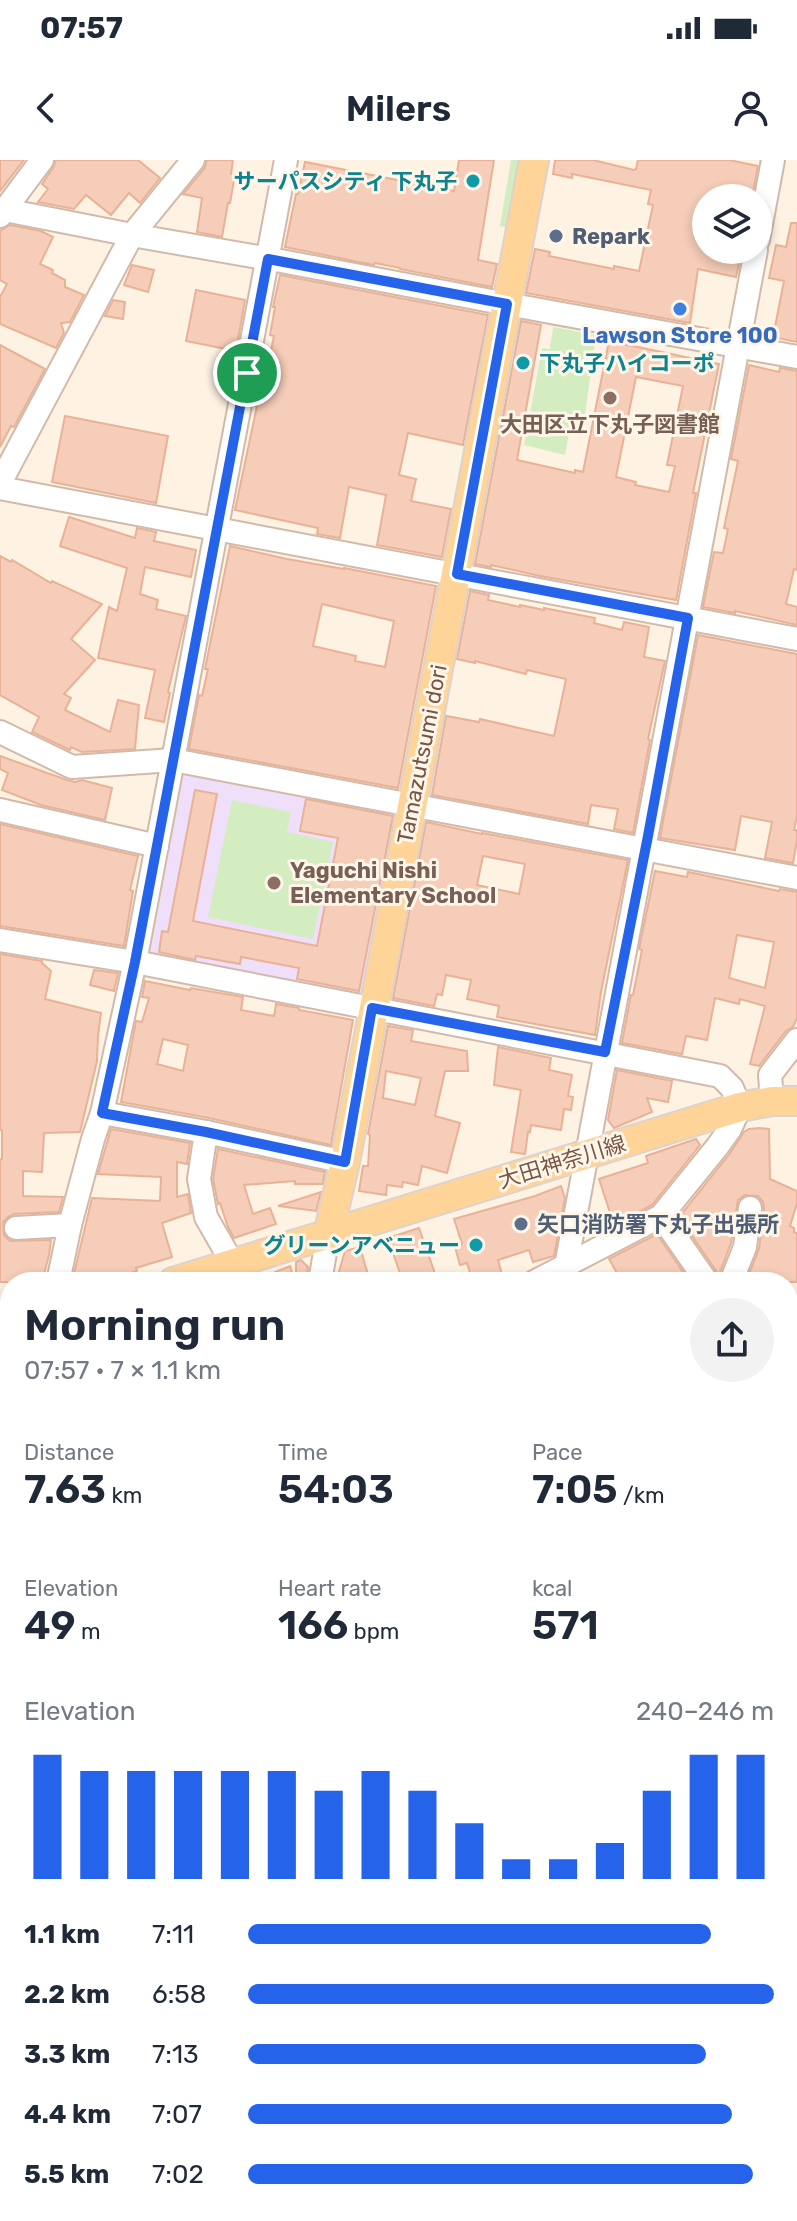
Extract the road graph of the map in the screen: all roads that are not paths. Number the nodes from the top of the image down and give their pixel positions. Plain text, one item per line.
1 (42, 160) edge
2 (193, 160) edge
3 (286, 160) edge
4 (534, 160) edge
5 (773, 160) edge
6 (768, 184) edge
7 (1, 212) edge
8 (132, 235) junction
9 (268, 259) junction
10 (753, 264) edge
11 (507, 304) junction
12 (738, 345) junction
13 (797, 357) edge
14 (0, 486) edge
15 (218, 529) junction
16 (457, 574) junction
17 (688, 618) junction
18 (797, 639) edge
19 (0, 732) edge
20 (173, 760) junction
21 (412, 805) junction
22 (0, 810) edge
23 (157, 846) junction
24 (645, 849) junction
25 (797, 878) edge
26 (0, 940) edge
27 (135, 962) junction
28 (372, 1008) junction
29 (797, 1040) edge
30 (605, 1052) junction
31 (785, 1101) edge
32 (740, 1107) junction
33 (102, 1113) junction
34 (206, 1132) junction
35 (588, 1155) junction
36 (345, 1162) junction
37 (750, 1208) dead end
38 (661, 1216) junction
39 (70, 1225) junction
40 (16, 1228) dead end
41 (328, 1235) junction
42 (233, 1264) junction
43 (566, 1266) junction
44 (60, 1272) edge
45 (206, 1272) edge
46 (322, 1272) edge
47 (554, 1272) edge
48 (700, 1272) edge
49 (735, 1272) edge

1 - 7 street
2 - 8 street
3 - 9 street
4 - 11 main road, Tamazutsumi dori
5 - 6 street
7 - 8 street
8 - 9 street
8 - 14 street
9 - 11 street
9 - 15 street
10 - 12 street
11 - 12 street
11 - 16 main road, Tamazutsumi dori
12 - 13 street
12 - 17 street
14 - 15 street
15 - 16 street
15 - 20 street
16 - 17 street
16 - 21 main road, Tamazutsumi dori
17 - 18 street
17 - 24 street
19 - 20 street
20 - 21 street
20 - 23 street
21 - 24 street
21 - 28 main road, Tamazutsumi dori
22 - 23 street
23 - 27 street
24 - 25 street
24 - 30 street
26 - 27 street
27 - 28 street
27 - 33 street
28 - 30 street
28 - 36 main road, Tamazutsumi dori
29 - 31 street
30 - 32 street
30 - 35 street
31 - 32 main road, 大田神奈川線
32 - 35 main road, 大田神奈川線
32 - 38 street
33 - 34 street
33 - 39 street
34 - 36 street
34 - 42 street
35 - 41 main road, 大田神奈川線
35 - 43 street
36 - 41 main road, Tamazutsumi dori
37 - 49 street
38 - 43 street
38 - 48 street
39 - 40 street
39 - 44 street
41 - 42 main road
41 - 46 street
42 - 45 main road
43 - 47 street

